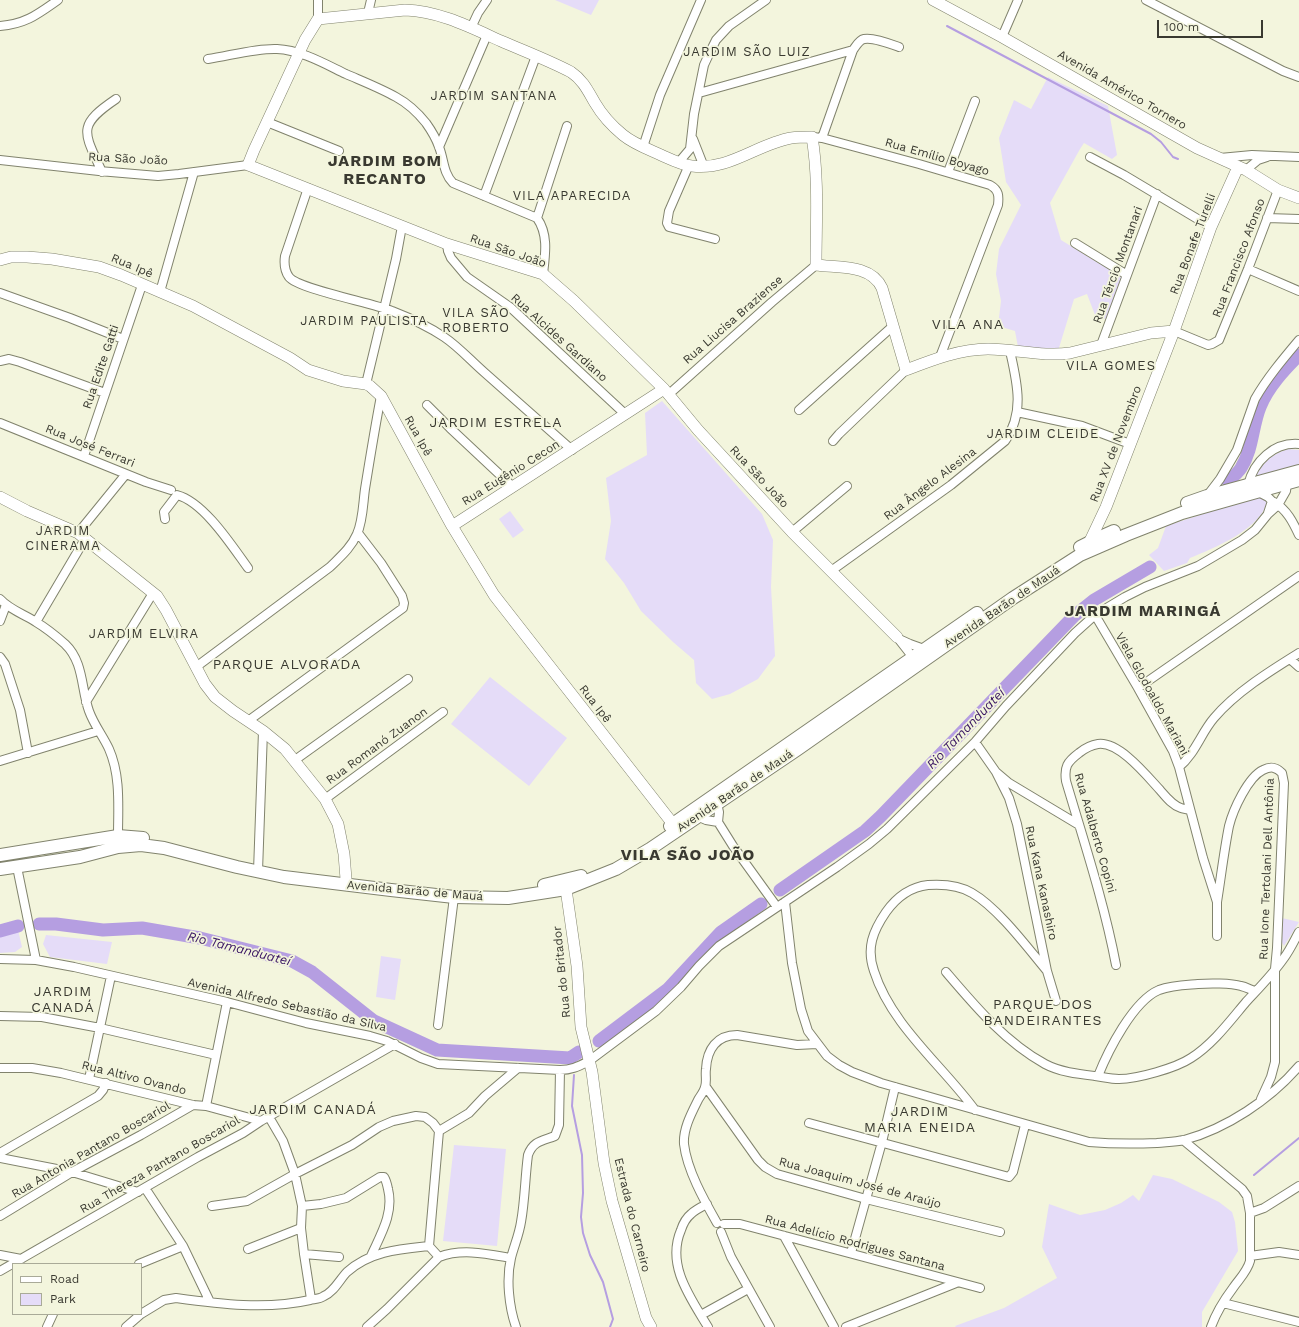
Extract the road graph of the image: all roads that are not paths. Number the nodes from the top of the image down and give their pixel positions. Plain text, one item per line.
1 (58, 0) edge
2 (318, 0) edge
3 (371, 0) edge
4 (487, 0) edge
5 (701, 0) edge
6 (766, 0) edge
7 (933, 0) edge
8 (1018, 0) edge
9 (1146, 0) edge
10 (368, 13) junction
11 (318, 19) junction
12 (0, 26) edge
13 (470, 28) junction
14 (487, 35) junction
15 (1002, 36) junction
16 (899, 47) dead end
17 (853, 50) junction
18 (299, 53) junction
19 (536, 56) junction
20 (208, 59) dead end
21 (1299, 77) edge
22 (699, 93) junction
23 (116, 99) dead end
24 (975, 101) dead end
25 (267, 122) junction
26 (567, 126) dead end
27 (692, 138) junction
28 (817, 138) junction
29 (439, 147) junction
30 (643, 147) junction
31 (339, 151) dead end
32 (1270, 156) junction
33 (1090, 157) dead end
34 (1299, 157) edge
35 (1220, 158) junction
36 (0, 160) edge
37 (684, 164) junction
38 (248, 165) junction
39 (704, 167) junction
40 (1242, 168) junction
41 (102, 172) junction
42 (194, 172) junction
43 (948, 172) junction
44 (308, 188) junction
45 (1278, 190) junction
46 (1157, 194) junction
47 (484, 196) junction
48 (1299, 198) edge
49 (537, 218) junction
50 (1267, 218) junction
51 (1299, 219) edge
52 (402, 226) junction
53 (1211, 228) junction
54 (715, 239) dead end
55 (1075, 243) dead end
56 (447, 244) junction
57 (0, 260) edge
58 (816, 265) junction
59 (1248, 269) junction
60 (543, 274) junction
61 (1127, 275) junction
62 (142, 285) junction
63 (1299, 291) edge
64 (160, 292) junction
65 (0, 293) edge
66 (384, 307) junction
67 (893, 326) junction
68 (1174, 332) junction
69 (123, 339) junction
70 (1299, 340) edge
71 (1101, 345) junction
72 (1010, 351) junction
73 (940, 357) junction
74 (0, 361) edge
75 (906, 370) junction
76 (366, 384) junction
77 (666, 392) junction
78 (105, 393) junction
79 (381, 396) junction
80 (427, 405) dead end
81 (799, 410) dead end
82 (1017, 412) junction
83 (625, 414) junction
84 (0, 423) edge
85 (833, 441) dead end
86 (1130, 444) junction
87 (1299, 444) edge
88 (572, 450) junction
89 (84, 456) junction
90 (1299, 471) edge
91 (126, 474) junction
92 (1299, 480) edge
93 (1287, 483) junction
94 (848, 486) dead end
95 (513, 487) junction
96 (1252, 488) junction
97 (171, 490) dead end
98 (1207, 496) junction
99 (0, 497) edge
100 (1275, 503) junction
101 (165, 519) dead end
102 (452, 526) junction
103 (792, 532) junction
104 (358, 533) junction
105 (1299, 535) edge
106 (82, 536) junction
107 (1089, 543) junction
108 (248, 568) dead end
109 (831, 571) junction
110 (1299, 576) edge
111 (153, 593) junction
112 (3, 602) edge
113 (1095, 615) junction
114 (0, 621) edge
115 (36, 622) junction
116 (897, 637) junction
117 (924, 649) junction
118 (1299, 653) edge
119 (0, 657) edge
120 (1290, 659) junction
121 (915, 661) junction
122 (196, 667) junction
123 (1299, 667) edge
124 (408, 679) dead end
125 (1138, 688) junction
126 (86, 702) junction
127 (443, 712) dead end
128 (248, 721) junction
129 (263, 730) junction
130 (98, 731) junction
131 (975, 742) junction
132 (28, 753) junction
133 (295, 760) junction
134 (0, 761) edge
135 (1179, 767) junction
136 (996, 772) junction
137 (724, 789) junction
138 (325, 798) junction
139 (717, 803) junction
140 (1190, 810) junction
141 (699, 817) junction
142 (718, 822) junction
143 (673, 824) junction
144 (1079, 825) junction
145 (118, 836) junction
146 (77, 842) junction
147 (650, 849) junction
148 (0, 854) edge
149 (80, 857) junction
150 (17, 867) junction
151 (258, 868) junction
152 (0, 869) edge
153 (346, 882) junction
154 (565, 885) junction
155 (454, 897) junction
156 (785, 902) junction
157 (1217, 902) junction
158 (777, 907) junction
159 (1299, 932) edge
160 (1217, 936) dead end
161 (0, 959) edge
162 (36, 960) junction
163 (1116, 965) dead end
164 (1275, 969) junction
165 (1047, 970) junction
166 (946, 972) dead end
167 (111, 976) junction
168 (1255, 992) junction
169 (1056, 1001) dead end
170 (227, 1002) junction
171 (0, 1016) edge
172 (438, 1025) dead end
173 (100, 1028) junction
174 (395, 1044) junction
175 (817, 1044) junction
176 (216, 1055) junction
177 (589, 1061) junction
178 (1299, 1066) edge
179 (0, 1068) edge
180 (518, 1068) junction
181 (560, 1070) junction
182 (1098, 1076) junction
183 (90, 1079) junction
184 (106, 1083) junction
185 (706, 1087) junction
186 (895, 1087) junction
187 (1258, 1103) junction
188 (193, 1105) junction
189 (206, 1106) junction
190 (974, 1110) junction
191 (265, 1119) junction
192 (809, 1122) dead end
193 (1025, 1124) junction
194 (439, 1131) junction
195 (1183, 1140) junction
196 (882, 1142) junction
197 (0, 1153) edge
198 (0, 1158) edge
199 (72, 1172) junction
200 (295, 1174) junction
201 (1299, 1186) edge
202 (142, 1190) junction
203 (866, 1199) junction
204 (707, 1204) junction
205 (212, 1206) dead end
206 (302, 1206) junction
207 (1250, 1213) junction
208 (0, 1216) edge
209 (720, 1226) junction
210 (301, 1228) junction
211 (1000, 1232) dead end
212 (784, 1236) junction
213 (183, 1246) junction
214 (430, 1246) junction
215 (248, 1248) dead end
216 (851, 1253) junction
217 (304, 1254) junction
218 (0, 1255) edge
219 (1299, 1255) edge
220 (371, 1256) junction
221 (1250, 1256) junction
222 (339, 1257) dead end
223 (439, 1257) junction
224 (511, 1258) junction
225 (21, 1259) junction
226 (14, 1263) edge
227 (141, 1263) edge
228 (12, 1264) edge
229 (0, 1271) edge
230 (956, 1283) junction
231 (980, 1288) dead end
232 (748, 1289) junction
233 (311, 1300) junction
234 (210, 1302) junction
235 (1223, 1303) junction
236 (142, 1313) edge
237 (52, 1315) edge
238 (140, 1315) edge
239 (701, 1315) junction
240 (1299, 1322) edge
241 (47, 1327) edge
242 (126, 1327) edge
243 (367, 1327) edge
244 (516, 1327) edge
245 (651, 1327) edge
246 (708, 1327) edge
247 (770, 1327) edge
248 (834, 1327) edge
249 (846, 1327) edge
250 (1211, 1327) edge

1 - 12 street
2 - 11 street
3 - 10 street
4 - 13 street
5 - 30 street
6 - 22 street
7 - 15 street, Avenida Américo Tornero
8 - 15 street
9 - 21 street
10 - 11 street
10 - 13 street
11 - 18 street
13 - 14 street
14 - 19 street
14 - 29 street
15 - 35 street, Avenida Américo Tornero
16 - 17 street
17 - 22 street
17 - 28 street
18 - 20 street
18 - 25 street
18 - 29 street
19 - 30 street
19 - 47 street
22 - 27 street
23 - 41 street
24 - 43 street
25 - 31 street
25 - 38 street
26 - 49 street
27 - 37 street
27 - 39 street
28 - 39 street
28 - 43 street, Rua Emílio Boyago
28 - 58 street
29 - 47 street
30 - 37 street
32 - 34 street
32 - 35 street
32 - 40 street
33 - 46 street
35 - 40 street, Avenida Américo Tornero
36 - 41 street, Rua São João
37 - 39 street
37 - 54 street
38 - 42 street, Rua São João
38 - 44 street, Rua São João
40 - 45 street, Avenida Américo Tornero
40 - 53 street, Rua Bonafe Turelli
41 - 42 street, Rua São João
42 - 64 street
43 - 73 street, Rua Emílio Boyago
44 - 52 street, Rua São João
44 - 66 street
45 - 48 street, Avenida Américo Tornero
45 - 50 street, Rua Francisco Afonso
46 - 53 street
46 - 61 street, Rua Tércio Montanari
47 - 49 street
49 - 60 street
50 - 51 street
50 - 59 street, Rua Francisco Afonso
52 - 56 street, Rua São João
52 - 66 street
53 - 68 street, Rua Bonafe Turelli
55 - 61 street
56 - 60 street, Rua São João
56 - 83 street, Rua Alcides Gardiano
57 - 62 street, Rua Ipê
58 - 67 street
58 - 77 street, Rua Liucisa Braziense
59 - 63 street
59 - 68 street, Rua Francisco Afonso
60 - 77 street, Rua São João
61 - 71 street, Rua Tércio Montanari
62 - 64 street, Rua Ipê
62 - 69 street, Rua Edite Gatti
64 - 76 street, Rua Ipê
65 - 69 street
66 - 76 street
66 - 88 street
67 - 75 street
67 - 81 street
68 - 71 street
68 - 86 street, Rua XV de Novembro
69 - 78 street, Rua Edite Gatti
70 - 98 street
71 - 72 street
72 - 73 street
72 - 82 street, Rua Ângelo Alesina
73 - 75 street
74 - 78 street
75 - 85 street
76 - 79 street, Rua Ipê
77 - 83 street, Rua Eugênio Cecon
77 - 103 street, Rua São João
78 - 89 street, Rua Edite Gatti
79 - 102 street, Rua Ipê
79 - 104 street
80 - 95 street
82 - 86 street
82 - 109 street, Rua Ângelo Alesina
83 - 88 street, Rua Eugênio Cecon
84 - 89 street, Rua José Ferrari
86 - 107 street, Rua XV de Novembro
87 - 96 street
88 - 95 street, Rua Eugênio Cecon
89 - 91 street, Rua José Ferrari
90 - 96 main road, Avenida Barão de Mauá
91 - 97 street, Rua José Ferrari
91 - 106 street
92 - 93 main road, Avenida Barão de Mauá
93 - 96 main road, Avenida Barão de Mauá
93 - 100 street
94 - 103 street
95 - 102 street, Rua Eugênio Cecon
96 - 98 main road, Avenida Barão de Mauá
96 - 100 street
96 - 121 main road, Avenida Barão de Mauá
98 - 107 main road, Avenida Barão de Mauá
99 - 106 street
100 - 105 street
100 - 113 street, Avenida Alfredo Sebastião da Silva
101 - 108 street
102 - 143 street, Rua Ipê
103 - 109 street, Rua São João
104 - 122 street
104 - 128 street
106 - 111 street
106 - 115 street
107 - 117 main road, Avenida Barão de Mauá
109 - 116 street, Rua São João
110 - 125 street
111 - 122 street
111 - 126 street
112 - 114 street
112 - 115 street
113 - 125 street, Viela Glodoaldo Mariani
113 - 131 street, Avenida Alfredo Sebastião da Silva
115 - 126 street
116 - 117 street, Rua São João
116 - 121 street, Rua São João
117 - 121 main road, Avenida Barão de Mauá
118 - 120 street
119 - 132 street
120 - 123 street
120 - 135 street
121 - 137 main road, Avenida Barão de Mauá
121 - 139 main road, Avenida Barão de Mauá
122 - 128 street
124 - 133 street
125 - 135 street, Viela Glodoaldo Mariani
126 - 130 street
127 - 138 street, Rua Romanó Zuanon
128 - 129 street
129 - 133 street
129 - 151 street
130 - 132 street
130 - 145 street
131 - 136 street
131 - 156 street, Avenida Alfredo Sebastião da Silva
132 - 134 street
133 - 138 street
135 - 140 street, Viela Glodoaldo Mariani
136 - 144 street
136 - 165 street, Rua Kana Kanashiro
137 - 139 street
137 - 143 main road, Avenida Barão de Mauá
138 - 153 street
139 - 141 main road, Avenida Barão de Mauá
139 - 142 street
140 - 144 street, Rua Adalberto Copini
140 - 157 street, Viela Glodoaldo Mariani
141 - 142 street
141 - 147 main road, Avenida Barão de Mauá
142 - 158 street
143 - 147 main road
143 - 154 main road, Avenida Barão de Mauá
144 - 163 street, Rua Adalberto Copini
145 - 146 main road, Avenida Barão de Mauá
145 - 151 main road, Avenida Barão de Mauá
146 - 148 main road, Avenida Barão de Mauá
146 - 149 main road
147 - 154 main road, Avenida Barão de Mauá
149 - 150 main road, Avenida Barão de Mauá
149 - 151 main road, Avenida Barão de Mauá
150 - 152 main road, Avenida Barão de Mauá
150 - 162 street
151 - 153 main road, Avenida Barão de Mauá
153 - 154 main road, Avenida Barão de Mauá
153 - 155 main road, Avenida Barão de Mauá
154 - 155 main road, Avenida Barão de Mauá
154 - 177 street, Rua do Britador
155 - 172 street
156 - 158 street, Avenida Alfredo Sebastião da Silva
156 - 175 street
157 - 160 street
157 - 164 street, Rua Ione Tertolani Dell Antônia
158 - 177 street, Avenida Alfredo Sebastião da Silva
159 - 164 street
161 - 162 street, Avenida Alfredo Sebastião da Silva
162 - 167 street, Avenida Alfredo Sebastião da Silva
164 - 168 street
164 - 187 street, Rua Ione Tertolani Dell Antônia
165 - 169 street, Rua Kana Kanashiro
165 - 190 street
166 - 182 street
167 - 170 street, Avenida Alfredo Sebastião da Silva
167 - 173 street
168 - 182 street
168 - 182 street
170 - 174 street, Avenida Alfredo Sebastião da Silva
170 - 176 street
171 - 173 street
173 - 176 street
173 - 183 street
174 - 180 street, Avenida Alfredo Sebastião da Silva
174 - 191 street, Rua Thereza Pantano Boscariol
175 - 185 street
175 - 186 street
176 - 189 street
177 - 181 street, Avenida Alfredo Sebastião da Silva
177 - 245 street, Estrada do Carneiro
178 - 187 street
179 - 183 street, Rua Altivo Ovando
180 - 181 street, Avenida Alfredo Sebastião da Silva
180 - 194 street
181 - 224 street
183 - 184 street, Rua Altivo Ovando
184 - 188 street, Rua Altivo Ovando
184 - 197 street
185 - 203 street, Rua Joaquim José de Araújo
185 - 204 street
186 - 190 street
186 - 196 street
187 - 195 street
188 - 189 street, Rua Altivo Ovando
188 - 199 street, Rua Antonia Pantano Boscariol
189 - 191 street, Rua Altivo Ovando
190 - 193 street
191 - 200 street
191 - 202 street, Rua Thereza Pantano Boscariol
192 - 196 street
193 - 195 street
193 - 196 street
194 - 200 street
194 - 214 street
195 - 207 street
196 - 203 street
198 - 199 street
199 - 202 street
199 - 208 street, Rua Antonia Pantano Boscariol
200 - 205 street
200 - 206 street
201 - 207 street
202 - 213 street
202 - 225 street, Rua Thereza Pantano Boscariol
203 - 211 street, Rua Joaquim José de Araújo
203 - 216 street
204 - 209 street
204 - 239 street
206 - 210 street
206 - 220 street
207 - 221 street
209 - 212 street, Rua Adelício Rodrigues Santana
209 - 232 street
210 - 215 street
210 - 217 street
212 - 216 street, Rua Adelício Rodrigues Santana
212 - 248 street
213 - 227 street
213 - 234 street
214 - 220 street
214 - 223 street
216 - 230 street, Rua Adelício Rodrigues Santana
217 - 222 street
217 - 233 street
218 - 225 street
219 - 221 street
220 - 233 street
221 - 235 street
223 - 224 street
223 - 243 street
224 - 244 street
225 - 226 street, Rua Thereza Pantano Boscariol
228 - 229 street, Rua Thereza Pantano Boscariol
230 - 231 street, Rua Adelício Rodrigues Santana
230 - 249 street
232 - 239 street
232 - 247 street
233 - 234 street
234 - 236 street
235 - 240 street
235 - 250 street
237 - 241 street
238 - 242 street
239 - 246 street

